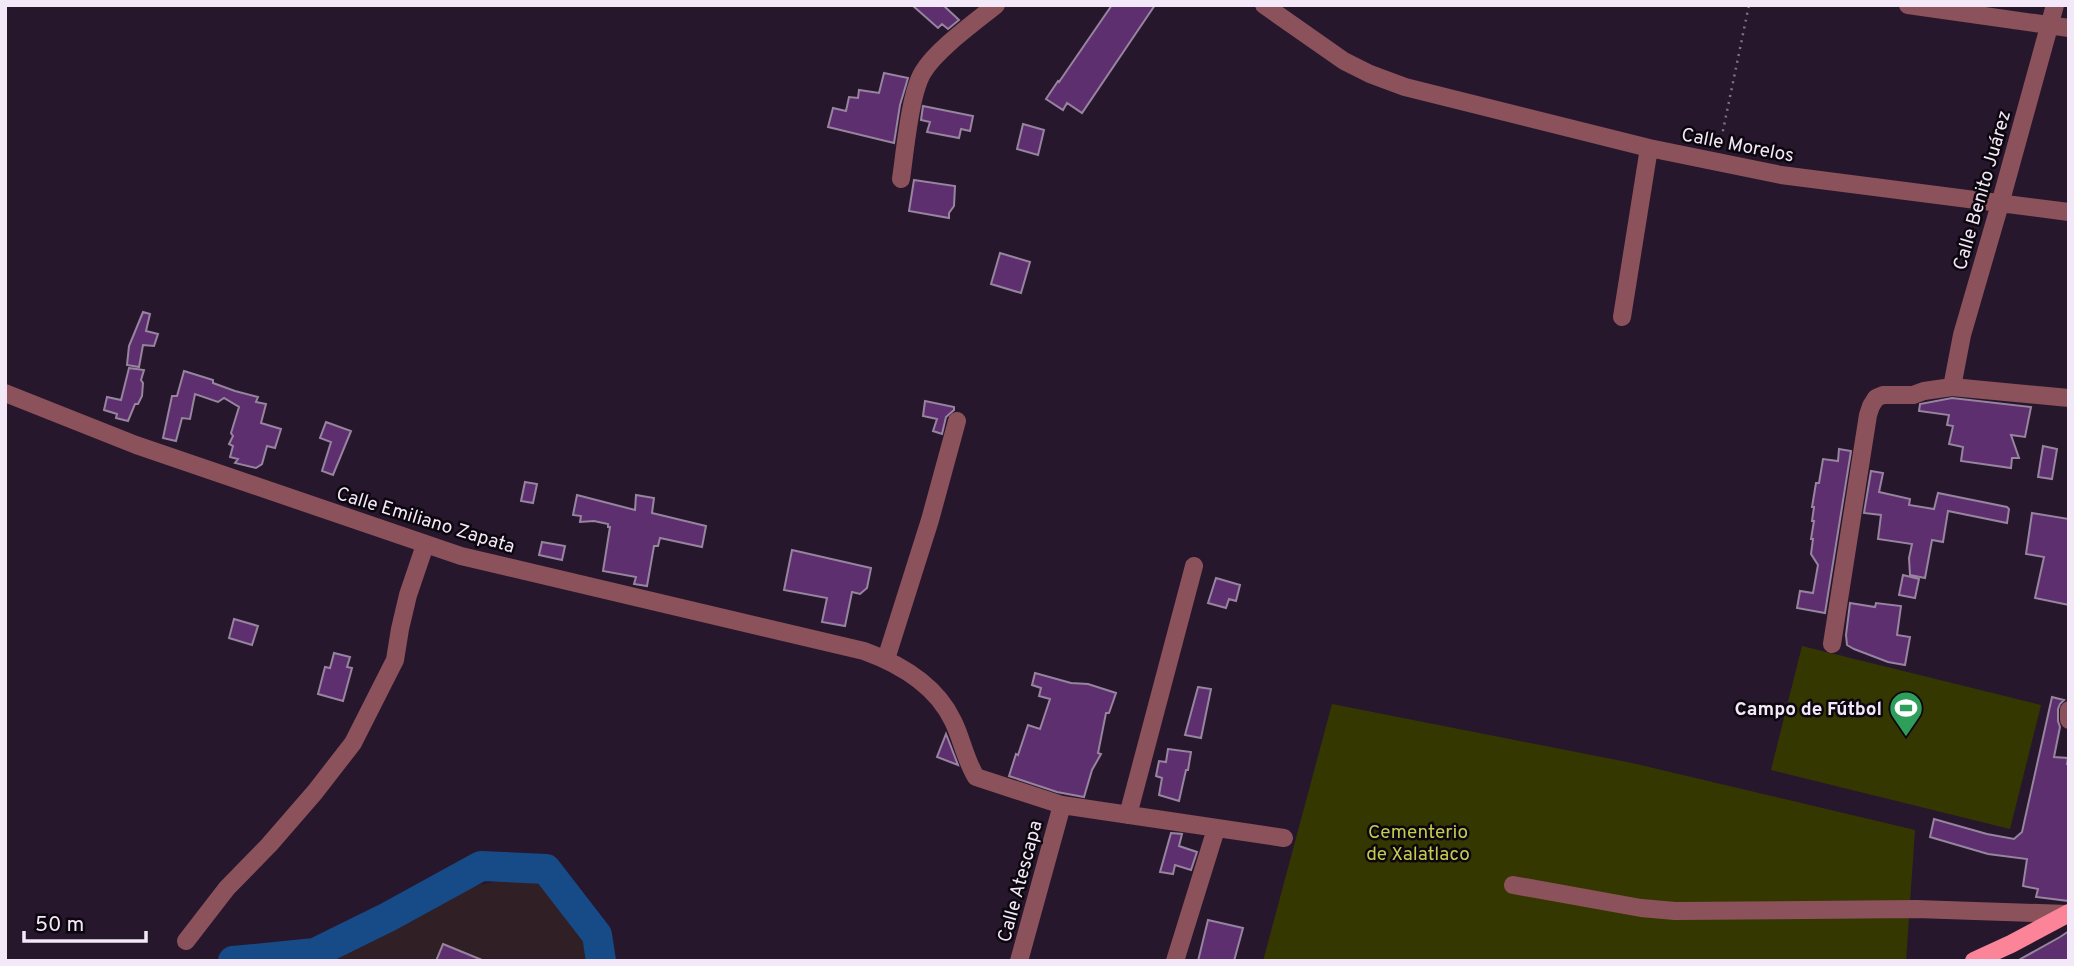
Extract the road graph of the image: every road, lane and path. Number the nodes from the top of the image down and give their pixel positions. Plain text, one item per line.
1 (996, 5) edge
2 (1264, 5) edge
3 (1749, 5) edge
4 (1908, 5) edge
5 (2055, 5) edge
6 (2049, 26) junction
7 (2069, 28) edge
8 (1649, 148) junction
9 (1716, 162) junction
10 (901, 179) dead end
11 (2000, 204) junction
12 (2069, 212) edge
13 (1622, 317) dead end
14 (1952, 387) junction
15 (5, 393) edge
16 (2069, 398) edge
17 (957, 421) dead end
18 (425, 545) junction
19 (1194, 566) dead end
20 (1832, 644) dead end
21 (886, 659) junction
22 (2069, 710) edge
23 (2069, 720) edge
24 (1062, 805) junction
25 (1128, 815) junction
26 (1216, 828) junction
27 (1284, 838) dead end
28 (1513, 885) dead end
29 (2068, 913) edge
30 (186, 941) dead end
31 (1019, 961) edge
32 (1175, 961) edge
33 (1974, 961) edge

1 - 10 street
2 - 8 street, Calle Morelos
3 - 9 path
4 - 6 street
5 - 6 street, Calle Benito Juárez
6 - 7 street
6 - 11 street, Calle Benito Juárez
8 - 9 street, Calle Morelos
8 - 13 street
9 - 11 street, Calle Morelos
11 - 12 street, Calle Morelos
11 - 14 street, Calle Benito Juárez
14 - 16 street
14 - 20 street
15 - 18 street, Calle Emiliano Zapata
17 - 21 street
18 - 21 street, Calle Emiliano Zapata
18 - 30 street
19 - 25 street
21 - 24 street, Calle Atescapa
22 - 23 street
24 - 25 street
24 - 31 street, Calle Atescapa
25 - 26 street
26 - 27 street
26 - 32 street
28 - 29 street
29 - 33 main road

